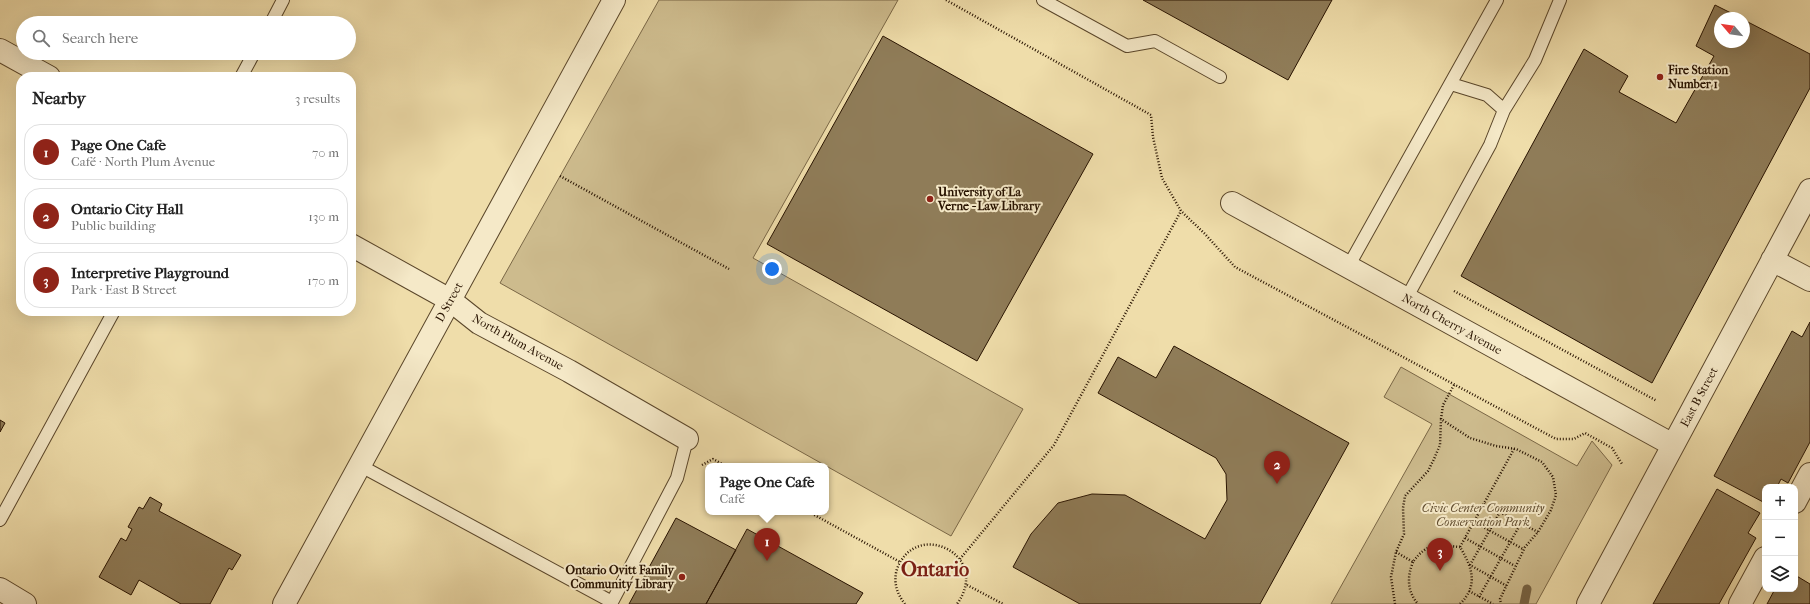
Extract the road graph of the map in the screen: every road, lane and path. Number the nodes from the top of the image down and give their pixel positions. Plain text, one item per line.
1 (283, 0) edge
2 (614, 0) edge
3 (1043, 0) edge
4 (1497, 0) edge
5 (1560, 0) edge
6 (275, 16) edge
7 (0, 50) edge
8 (16, 59) edge
9 (18, 60) edge
10 (250, 60) edge
11 (40, 72) edge
12 (244, 72) edge
13 (1220, 77) dead end
14 (1451, 84) junction
15 (1504, 110) junction
16 (560, 176) dead end
17 (1810, 190) edge
18 (1232, 203) dead end
19 (1181, 211) dead end
20 (356, 248) edge
21 (1772, 260) junction
22 (1348, 267) junction
23 (729, 269) dead end
24 (1810, 280) edge
25 (1454, 291) dead end
26 (1406, 299) junction
27 (450, 300) junction
28 (111, 316) edge
29 (1454, 385) dead end
30 (1657, 401) dead end
31 (1441, 419) junction
32 (687, 439) joint
33 (1672, 445) junction
34 (1514, 449) junction
35 (359, 465) junction
36 (1810, 474) edge
37 (1798, 496) edge
38 (1484, 504) junction
39 (1500, 512) junction
40 (814, 515) edge
41 (0, 520) edge
42 (1474, 522) junction
43 (1521, 523) junction
44 (1490, 530) junction
45 (1538, 532) junction
46 (1465, 538) junction
47 (1510, 542) junction
48 (1460, 547) junction
49 (1480, 547) junction
50 (1523, 549) junction
51 (1396, 552) junction
52 (1501, 558) junction
53 (960, 559) junction
54 (900, 562) junction
55 (1413, 562) junction
56 (1762, 564) edge
57 (1470, 565) junction
58 (1515, 566) junction
59 (1490, 577) junction
60 (967, 584) junction
61 (1507, 586) junction
62 (0, 589) edge
63 (1469, 591) junction
64 (1479, 597) junction
65 (611, 603) edge
66 (26, 604) edge
67 (284, 604) edge
68 (905, 604) edge
69 (957, 604) edge
70 (1003, 604) edge
71 (1395, 604) edge
72 (1418, 604) edge
73 (1460, 604) edge
74 (1493, 604) edge
75 (1501, 604) edge
76 (1588, 604) edge
77 (1740, 604) edge

1 - 6 lane
2 - 27 street, D Street
3 - 13 lane
4 - 14 lane
5 - 15 lane
7 - 8 street
9 - 11 street
10 - 12 lane
14 - 15 lane
14 - 22 lane
15 - 26 lane
16 - 23 path
17 - 21 street, East B Street
18 - 22 street, North Cherry Avenue
19 - 53 path
20 - 27 street, North Plum Avenue
21 - 24 street
21 - 33 street, East B Street
22 - 26 street, North Cherry Avenue
25 - 30 path
26 - 33 street, North Cherry Avenue
27 - 32 street, North Plum Avenue
27 - 35 street, D Street
28 - 41 lane
29 - 31 path
31 - 34 path
31 - 51 path
32 - 65 lane
33 - 76 street, East B Street
34 - 38 path
34 - 45 path
35 - 65 lane
35 - 67 street, D Street
36 - 37 street
38 - 39 path
38 - 42 path
39 - 43 path
39 - 44 path
40 - 54 path
42 - 44 path
42 - 46 path
43 - 45 path
43 - 47 path
44 - 47 path
44 - 49 path
45 - 50 path
46 - 48 path
46 - 49 path
47 - 50 path
47 - 52 path
48 - 55 path
48 - 57 path
49 - 52 path
49 - 57 path
50 - 58 path
51 - 55 path
51 - 71 path
52 - 58 path
52 - 59 path
53 - 54 path
53 - 60 path
54 - 68 path
55 - 72 path
56 - 77 street
57 - 59 path
57 - 63 path
58 - 61 path
59 - 61 path
59 - 64 path
60 - 69 path
60 - 70 path
61 - 75 path
62 - 66 street
63 - 64 path
63 - 73 path
64 - 74 path

